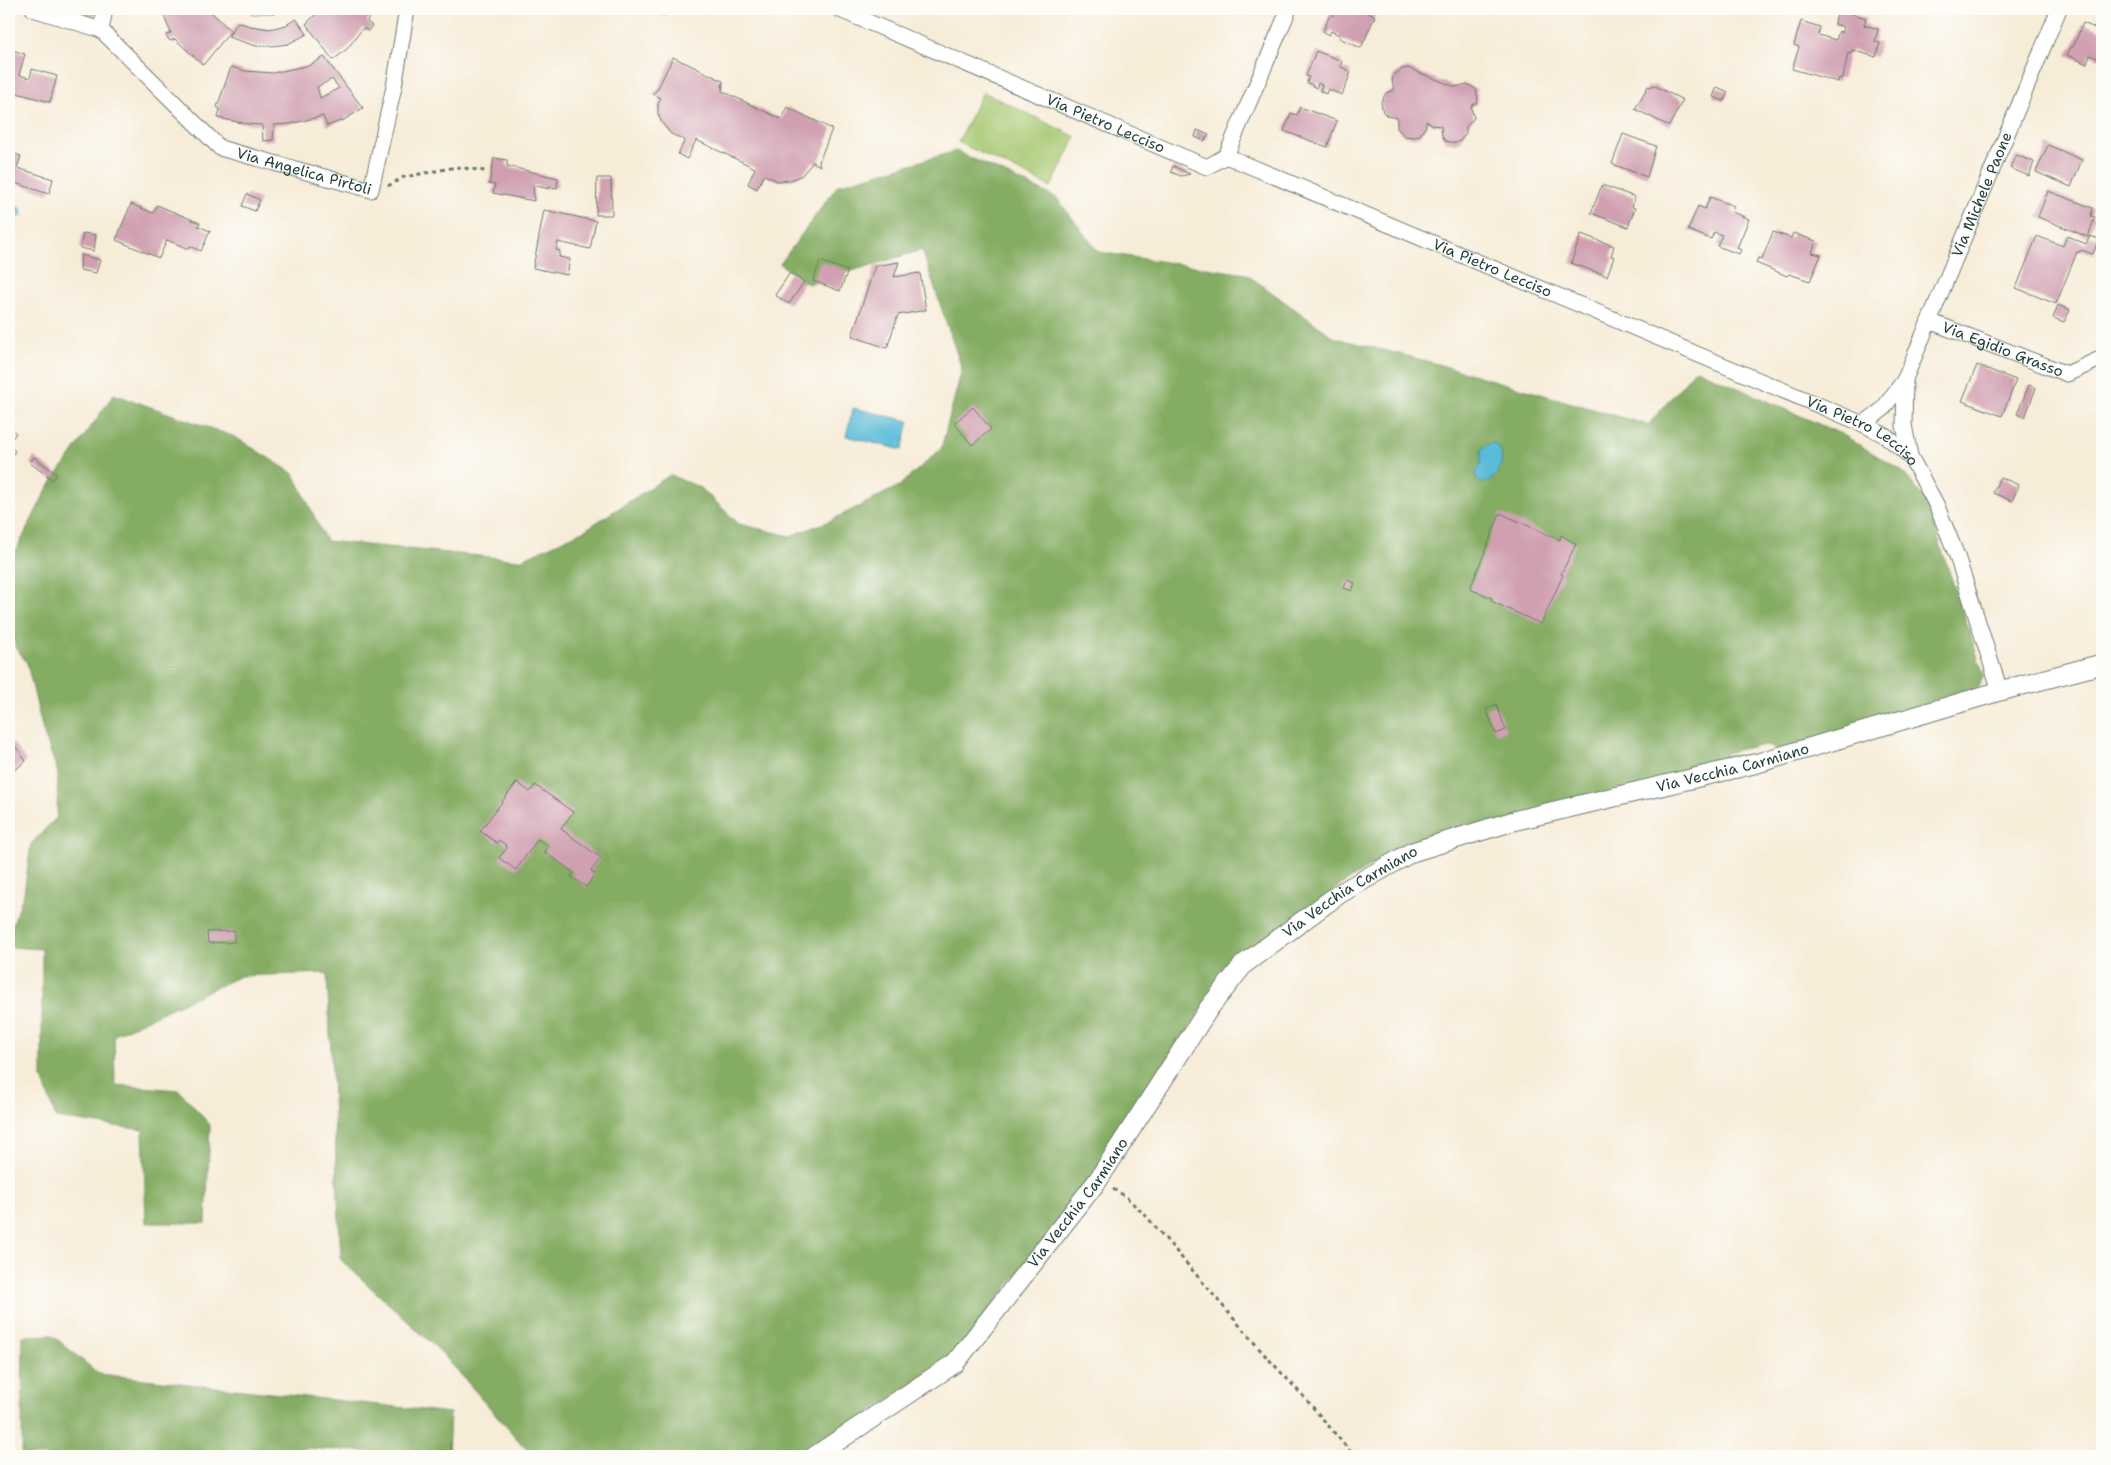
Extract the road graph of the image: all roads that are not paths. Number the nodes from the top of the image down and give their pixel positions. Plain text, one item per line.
1 (33, 9) edge
2 (105, 9) edge
3 (252, 9) edge
4 (274, 9) edge
5 (407, 9) edge
6 (838, 9) edge
7 (1289, 9) edge
8 (2059, 9) edge
9 (101, 30) junction
10 (1226, 156) junction
11 (1929, 321) junction
12 (2102, 358) edge
13 (1905, 379) junction
14 (1862, 424) junction
15 (1910, 456) junction
16 (2102, 664) edge
17 (2000, 690) junction
18 (815, 1456) edge

1 - 9 street
2 - 9 street
3 - 4 lane
5 - 9 street, Via Angelica Pirtoli
6 - 10 street, Via Pietro Lecciso
7 - 10 street
8 - 11 street, Via Michele Paone
10 - 14 street, Via Pietro Lecciso
11 - 12 street, Via Egidio Grasso
11 - 13 street, Via Michele Paone
13 - 14 street, Via Michele Paone
13 - 15 street, Via Michele Paone
14 - 15 street, Via Pietro Lecciso
15 - 17 street, Via Pietro Lecciso
16 - 17 street, Via Vecchia Carmiano
17 - 18 street, Via Vecchia Carmiano

